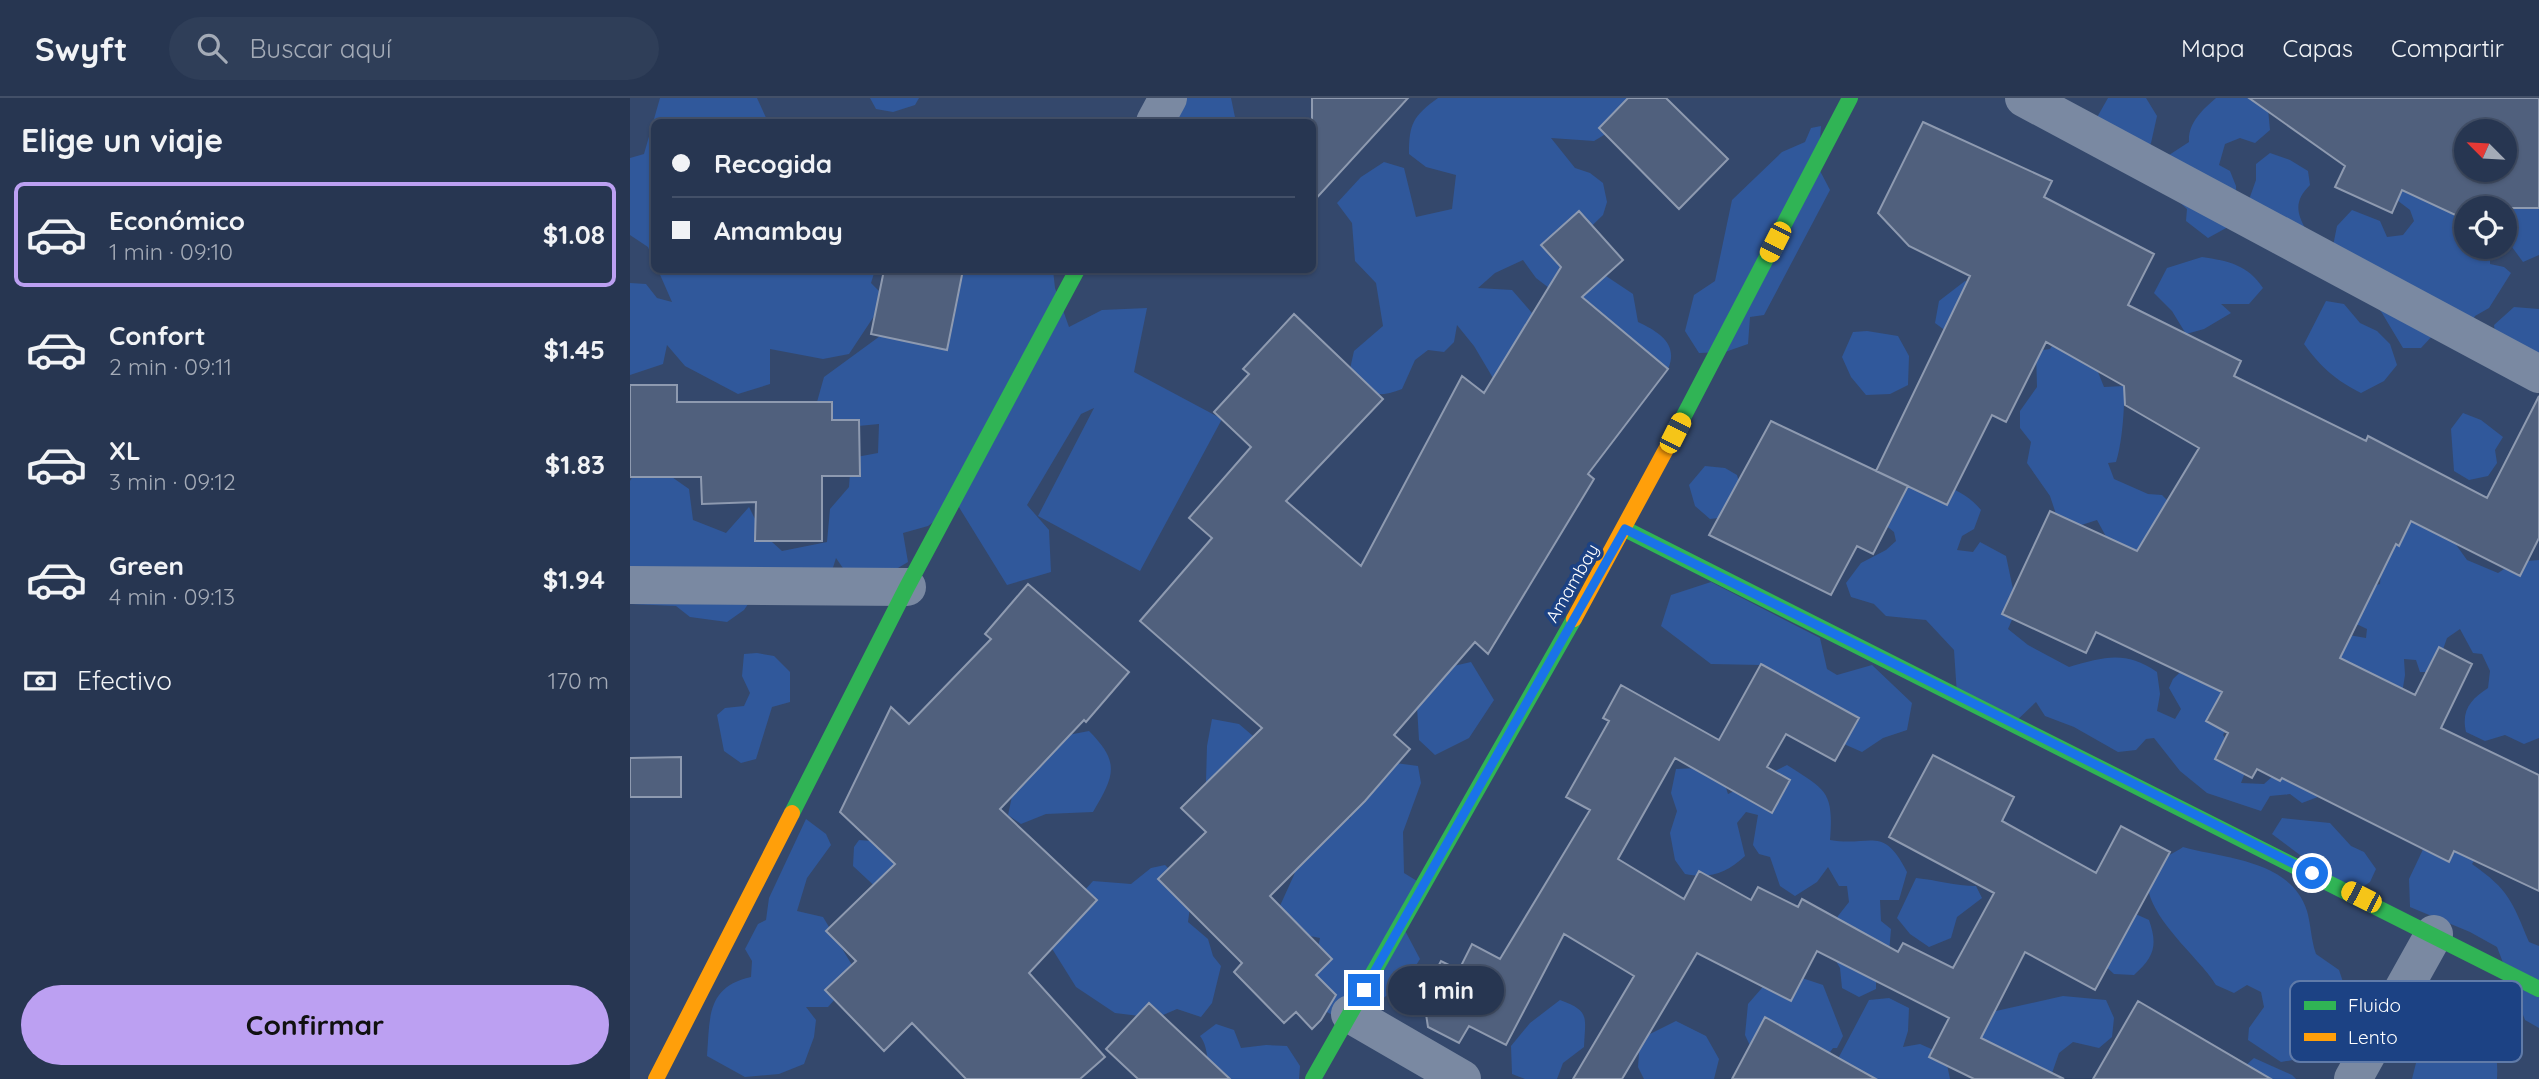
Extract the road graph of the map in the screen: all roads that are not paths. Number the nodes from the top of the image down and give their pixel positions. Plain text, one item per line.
1 (1168, 98) edge
2 (1850, 98) edge
3 (2024, 98) edge
4 (1157, 119) edge
5 (1075, 273) edge
6 (2539, 374) edge
7 (1625, 529) junction
8 (630, 585) edge
9 (907, 587) junction
10 (2434, 934) junction
11 (2408, 981) edge
12 (2539, 989) edge
13 (1350, 1014) junction
14 (2362, 1062) edge
15 (656, 1079) edge
16 (1313, 1079) edge
17 (1462, 1079) edge
18 (2353, 1079) edge

1 - 4 street
2 - 7 street, Amambay
3 - 6 street
5 - 9 street
7 - 10 street
7 - 13 street, Amambay
8 - 9 street
9 - 15 street
10 - 11 street
10 - 12 street
13 - 16 street, Amambay
13 - 17 street
14 - 18 street

